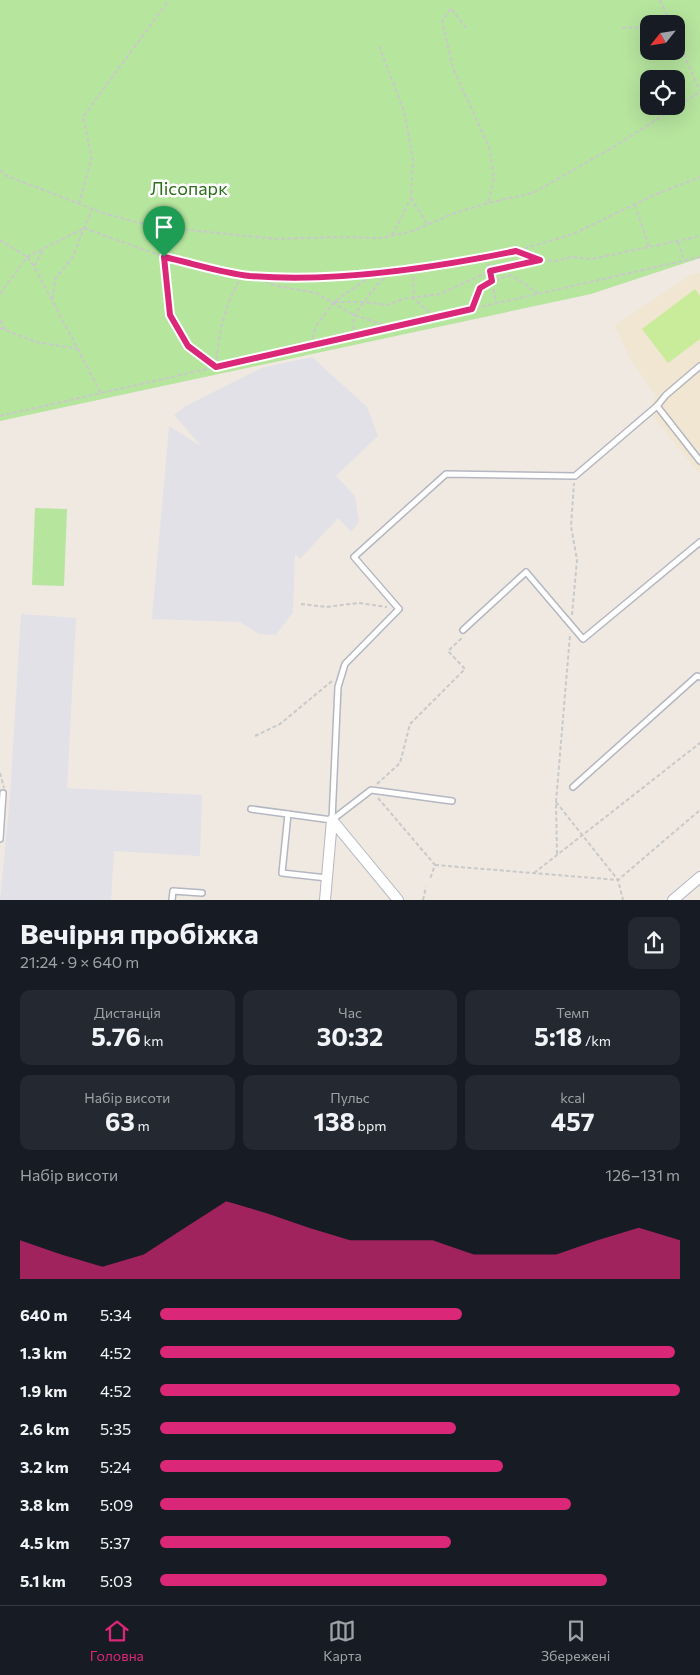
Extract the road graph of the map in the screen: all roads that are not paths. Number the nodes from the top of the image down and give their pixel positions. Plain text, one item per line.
1 (700, 366) edge
2 (657, 406) junction
3 (700, 461) edge
4 (700, 542) edge
5 (466, 631) road end
6 (700, 676) edge
7 (573, 787) dead end
8 (3, 793) road end
9 (452, 801) dead end
10 (251, 809) dead end
11 (288, 814) junction
12 (332, 820) junction
13 (0, 838) edge
14 (700, 877) edge
15 (327, 878) junction
16 (202, 892) dead end
17 (172, 900) edge
18 (325, 900) edge
19 (398, 900) edge
20 (673, 900) edge

1 - 2 lane
2 - 3 lane
2 - 12 lane
4 - 5 lane
6 - 7 lane
8 - 13 lane
9 - 12 lane
10 - 11 lane
11 - 12 lane
11 - 15 lane
12 - 15 street
12 - 19 street
14 - 20 street
15 - 18 street
16 - 17 lane

